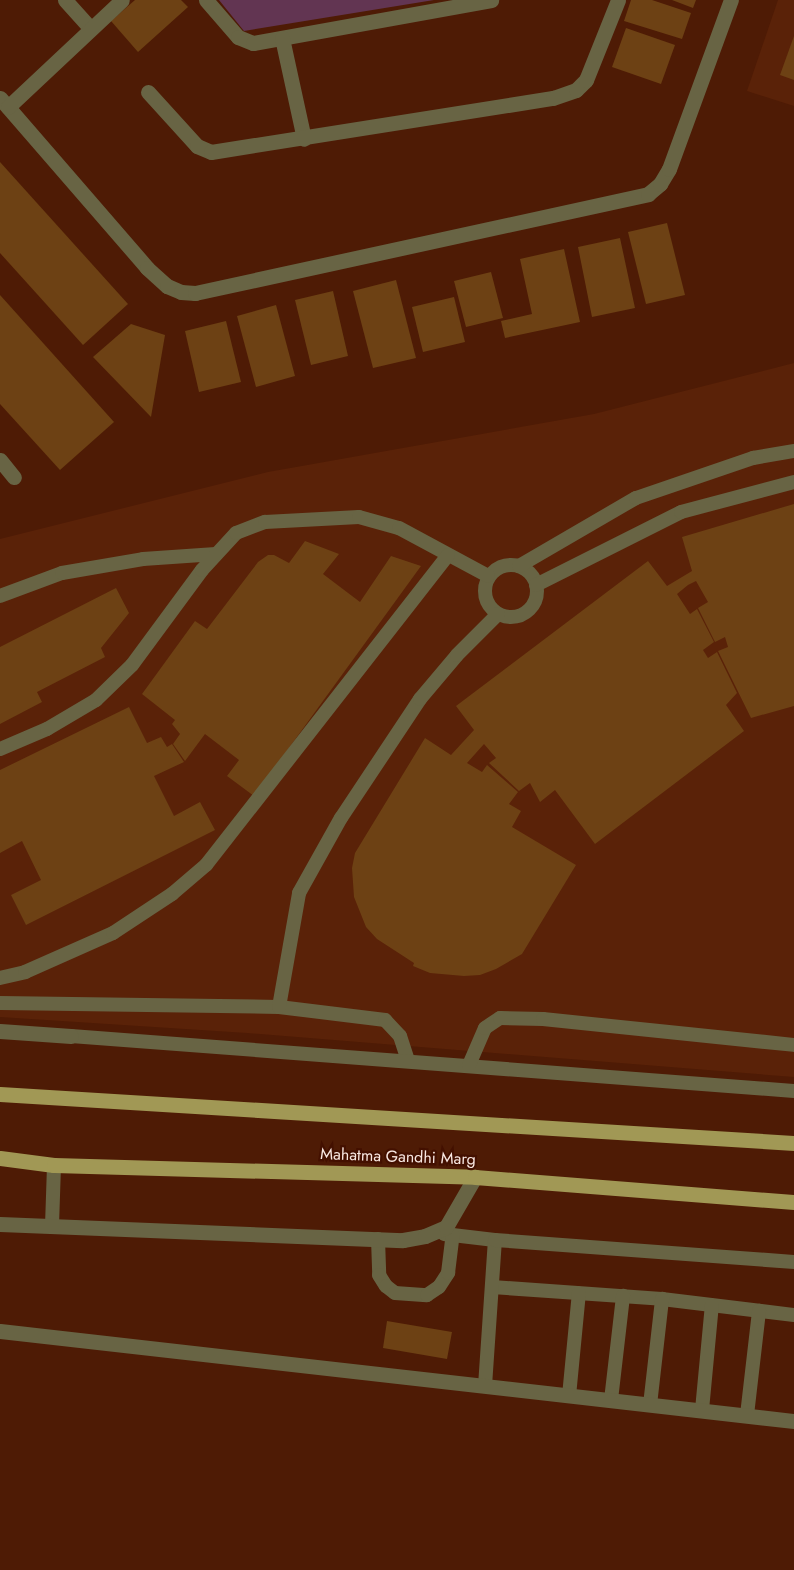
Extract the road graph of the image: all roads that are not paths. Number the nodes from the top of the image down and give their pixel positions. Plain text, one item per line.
1 (64, 0) edge
2 (122, 0) edge
3 (206, 0) edge
4 (491, 0) edge
5 (618, 0) edge
6 (731, 0) edge
7 (90, 28) junction
8 (282, 38) junction
9 (148, 92) dead end
10 (4, 102) edge
11 (304, 139) junction
12 (794, 452) edge
13 (0, 460) edge
14 (14, 477) dead end
15 (794, 482) edge
16 (216, 554) junction
17 (448, 555) junction
18 (519, 566) junction
19 (488, 576) junction
20 (536, 585) junction
21 (0, 596) edge
22 (498, 614) junction
23 (0, 749) edge
24 (0, 978) edge
25 (0, 1003) edge
26 (279, 1008) junction
27 (0, 1031) edge
28 (794, 1035) edge
29 (71, 1036) joint
30 (778, 1043) junction
31 (794, 1045) edge
32 (408, 1060) junction
33 (469, 1065) junction
34 (794, 1091) edge
35 (0, 1094) edge
36 (794, 1143) edge
37 (0, 1158) edge
38 (54, 1165) junction
39 (475, 1178) junction
40 (794, 1202) edge
41 (0, 1224) edge
42 (52, 1227) junction
43 (436, 1233) junction
44 (453, 1235) junction
45 (378, 1239) junction
46 (495, 1240) junction
47 (794, 1262) edge
48 (492, 1287) junction
49 (579, 1293) junction
50 (623, 1296) junction
51 (662, 1299) junction
52 (712, 1305) junction
53 (759, 1311) junction
54 (794, 1315) edge
55 (0, 1331) edge
56 (485, 1386) junction
57 (569, 1395) junction
58 (611, 1400) junction
59 (650, 1405) junction
60 (702, 1410) junction
61 (747, 1415) junction
62 (794, 1421) edge

1 - 7 street
2 - 7 street
3 - 8 street
4 - 8 street
5 - 11 street
6 - 10 street
7 - 10 street
8 - 11 street
9 - 11 street
12 - 18 lane
13 - 14 street
15 - 20 lane
16 - 17 lane
16 - 21 lane
16 - 23 lane
17 - 19 lane
17 - 24 lane
18 - 19 lane
18 - 20 lane
19 - 22 lane
20 - 22 lane
22 - 26 lane
25 - 26 lane
26 - 32 lane
27 - 29 street
28 - 30 lane
29 - 32 lane
30 - 31 lane
30 - 33 lane
32 - 33 lane
33 - 34 lane
35 - 36 main road
37 - 38 main road, Mahatma Gandhi Marg
38 - 39 main road, Mahatma Gandhi Marg
38 - 42 lane
39 - 40 main road, Mahatma Gandhi Marg
39 - 43 street
41 - 42 street
42 - 45 street
43 - 44 lane
43 - 45 street
44 - 45 lane
44 - 46 lane
46 - 47 lane
46 - 48 lane
48 - 49 lane
48 - 56 lane
49 - 50 lane
49 - 57 lane
50 - 51 lane
50 - 58 lane
51 - 52 lane
51 - 59 lane
52 - 53 lane
52 - 60 lane
53 - 54 lane
53 - 61 lane
55 - 56 street
56 - 57 street
57 - 58 street
58 - 59 street
59 - 60 street
60 - 61 street
61 - 62 street

